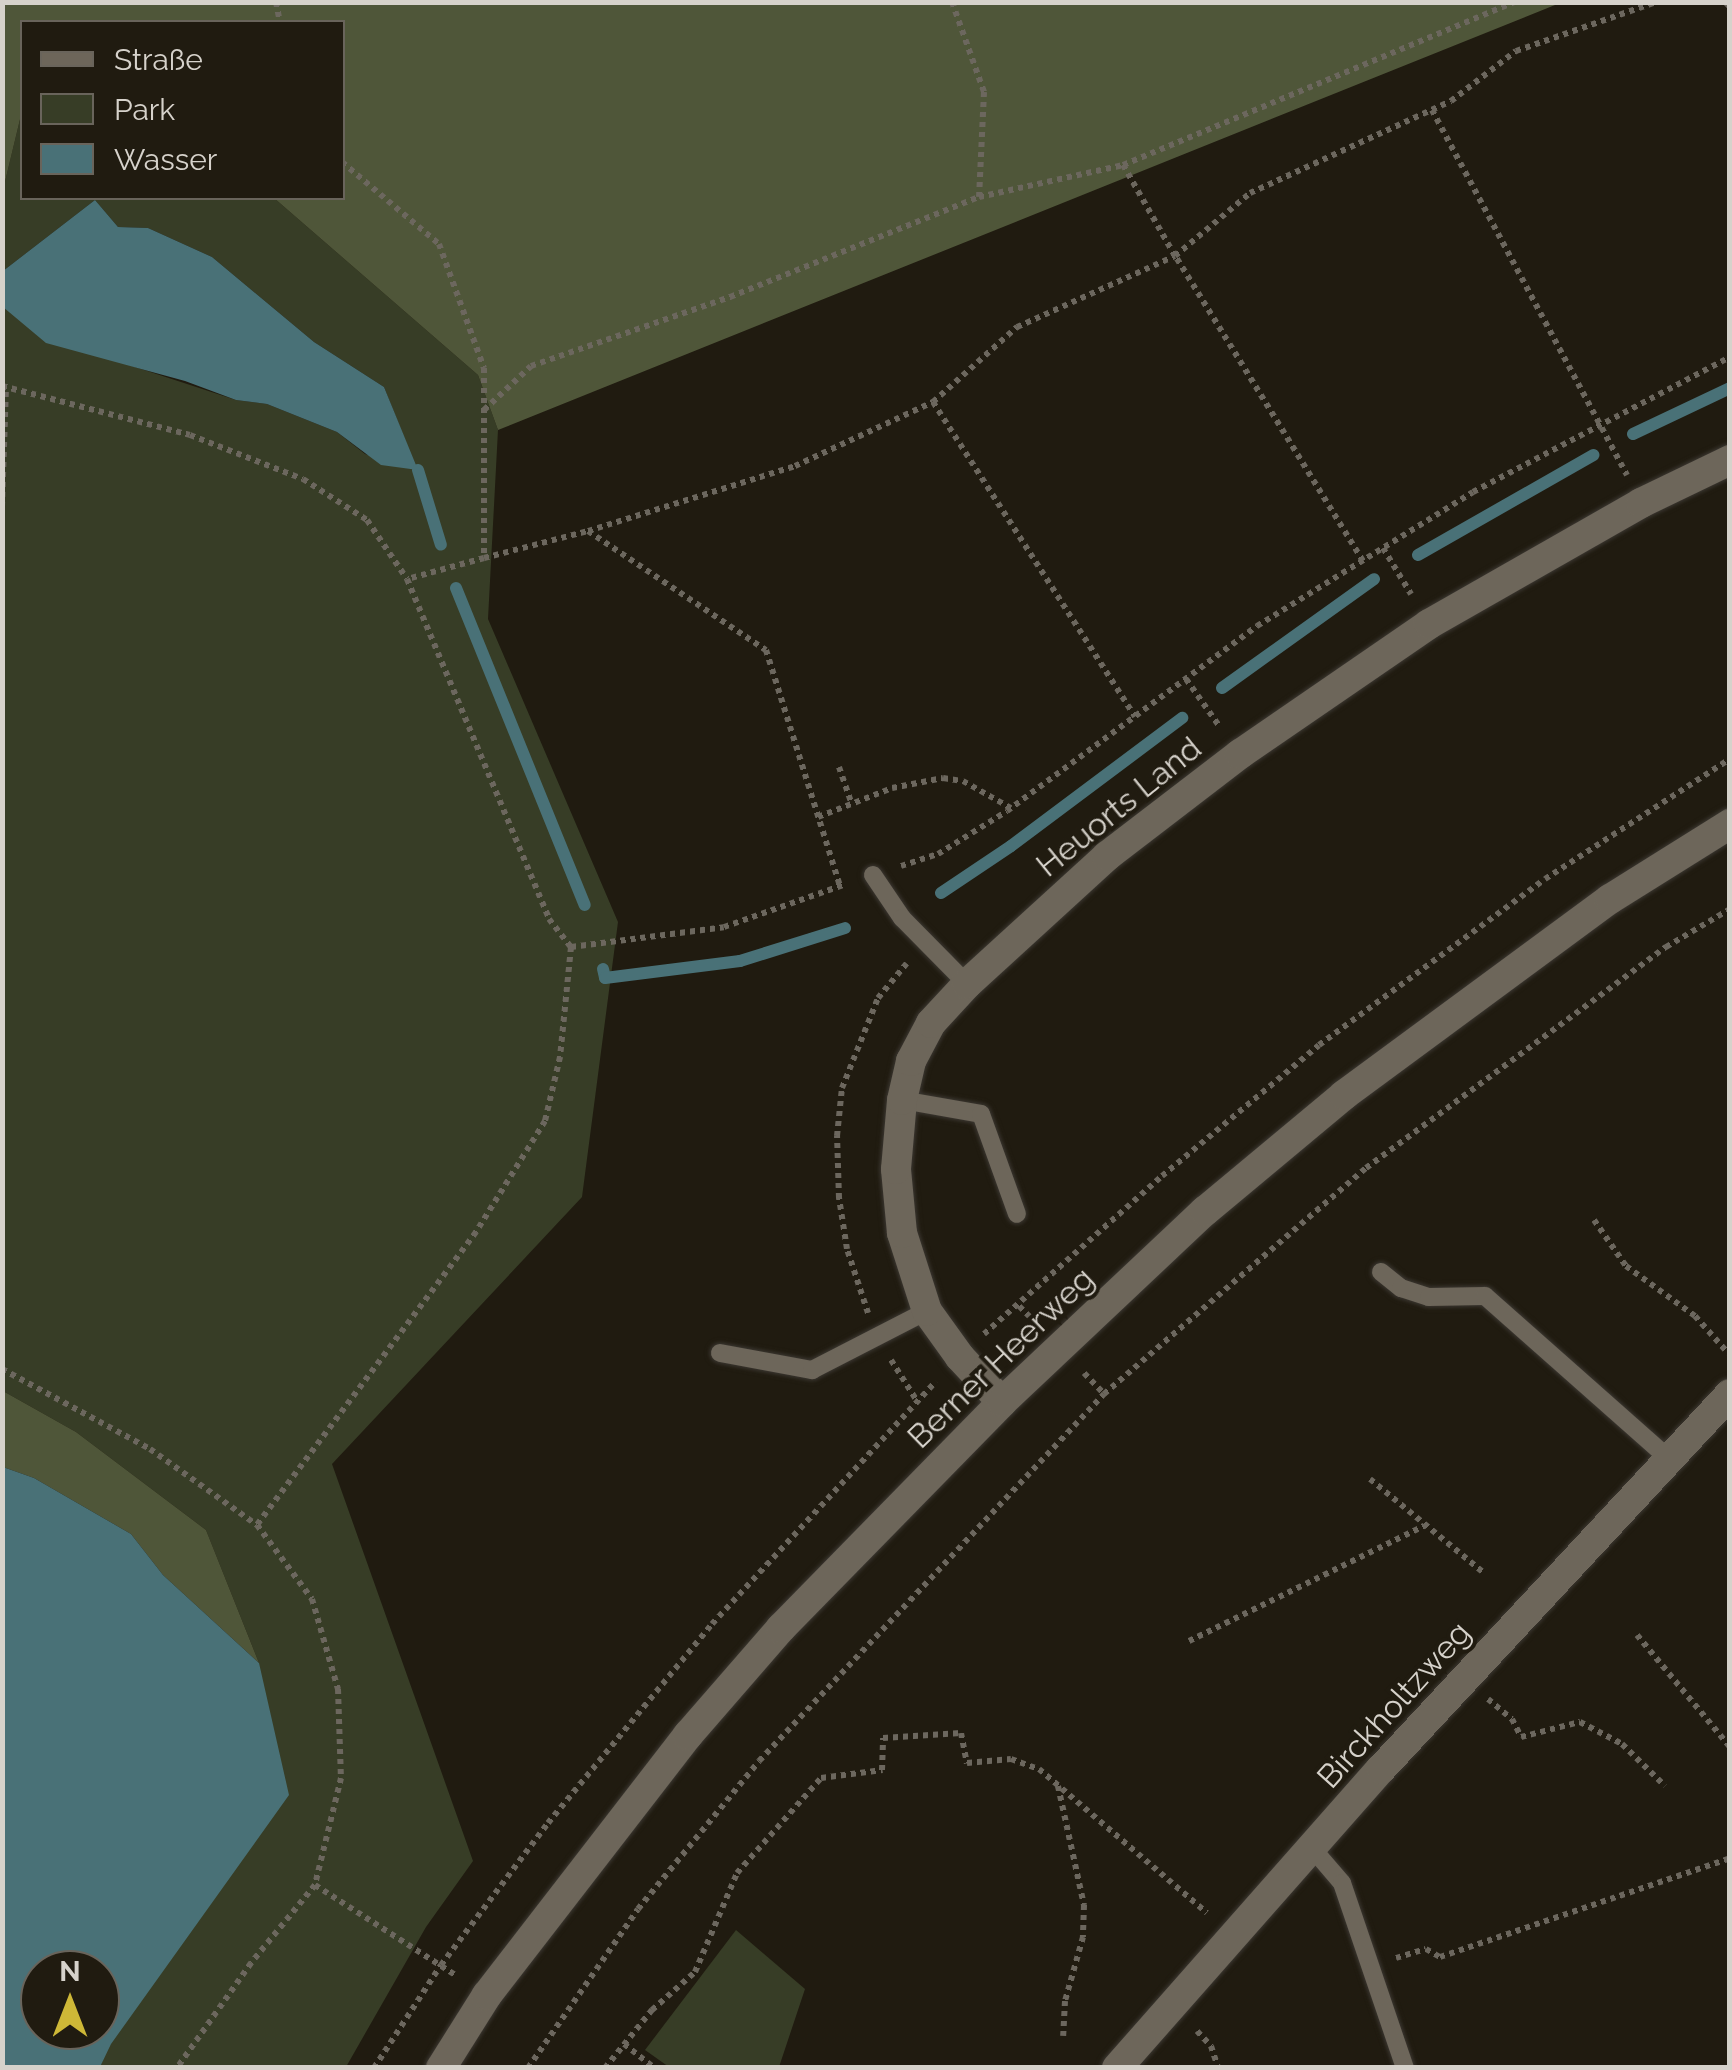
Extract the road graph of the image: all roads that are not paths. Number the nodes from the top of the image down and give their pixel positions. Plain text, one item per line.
1 (1730, 460) edge
2 (1730, 824) edge
3 (873, 875) road end
4 (967, 984) junction
5 (902, 1100) junction
6 (1017, 1214) dead end
7 (1381, 1272) dead end
8 (927, 1310) junction
9 (720, 1354) dead end
10 (1730, 1394) edge
11 (1002, 1402) junction
12 (1669, 1459) junction
13 (1312, 1848) junction
14 (440, 2068) edge
15 (1117, 2068) edge
16 (1405, 2068) edge

1 - 4 street, Heuorts Land
2 - 11 street, Berner Heerweg
3 - 4 lane
4 - 5 street, Heuorts Land
5 - 6 lane
5 - 8 street, Heuorts Land
7 - 12 lane
8 - 9 lane
8 - 11 street, Heuorts Land
10 - 12 street, Birckholtzweg
11 - 14 street, Berner Heerweg
12 - 13 street, Birckholtzweg
13 - 15 street, Birckholtzweg
13 - 16 lane

